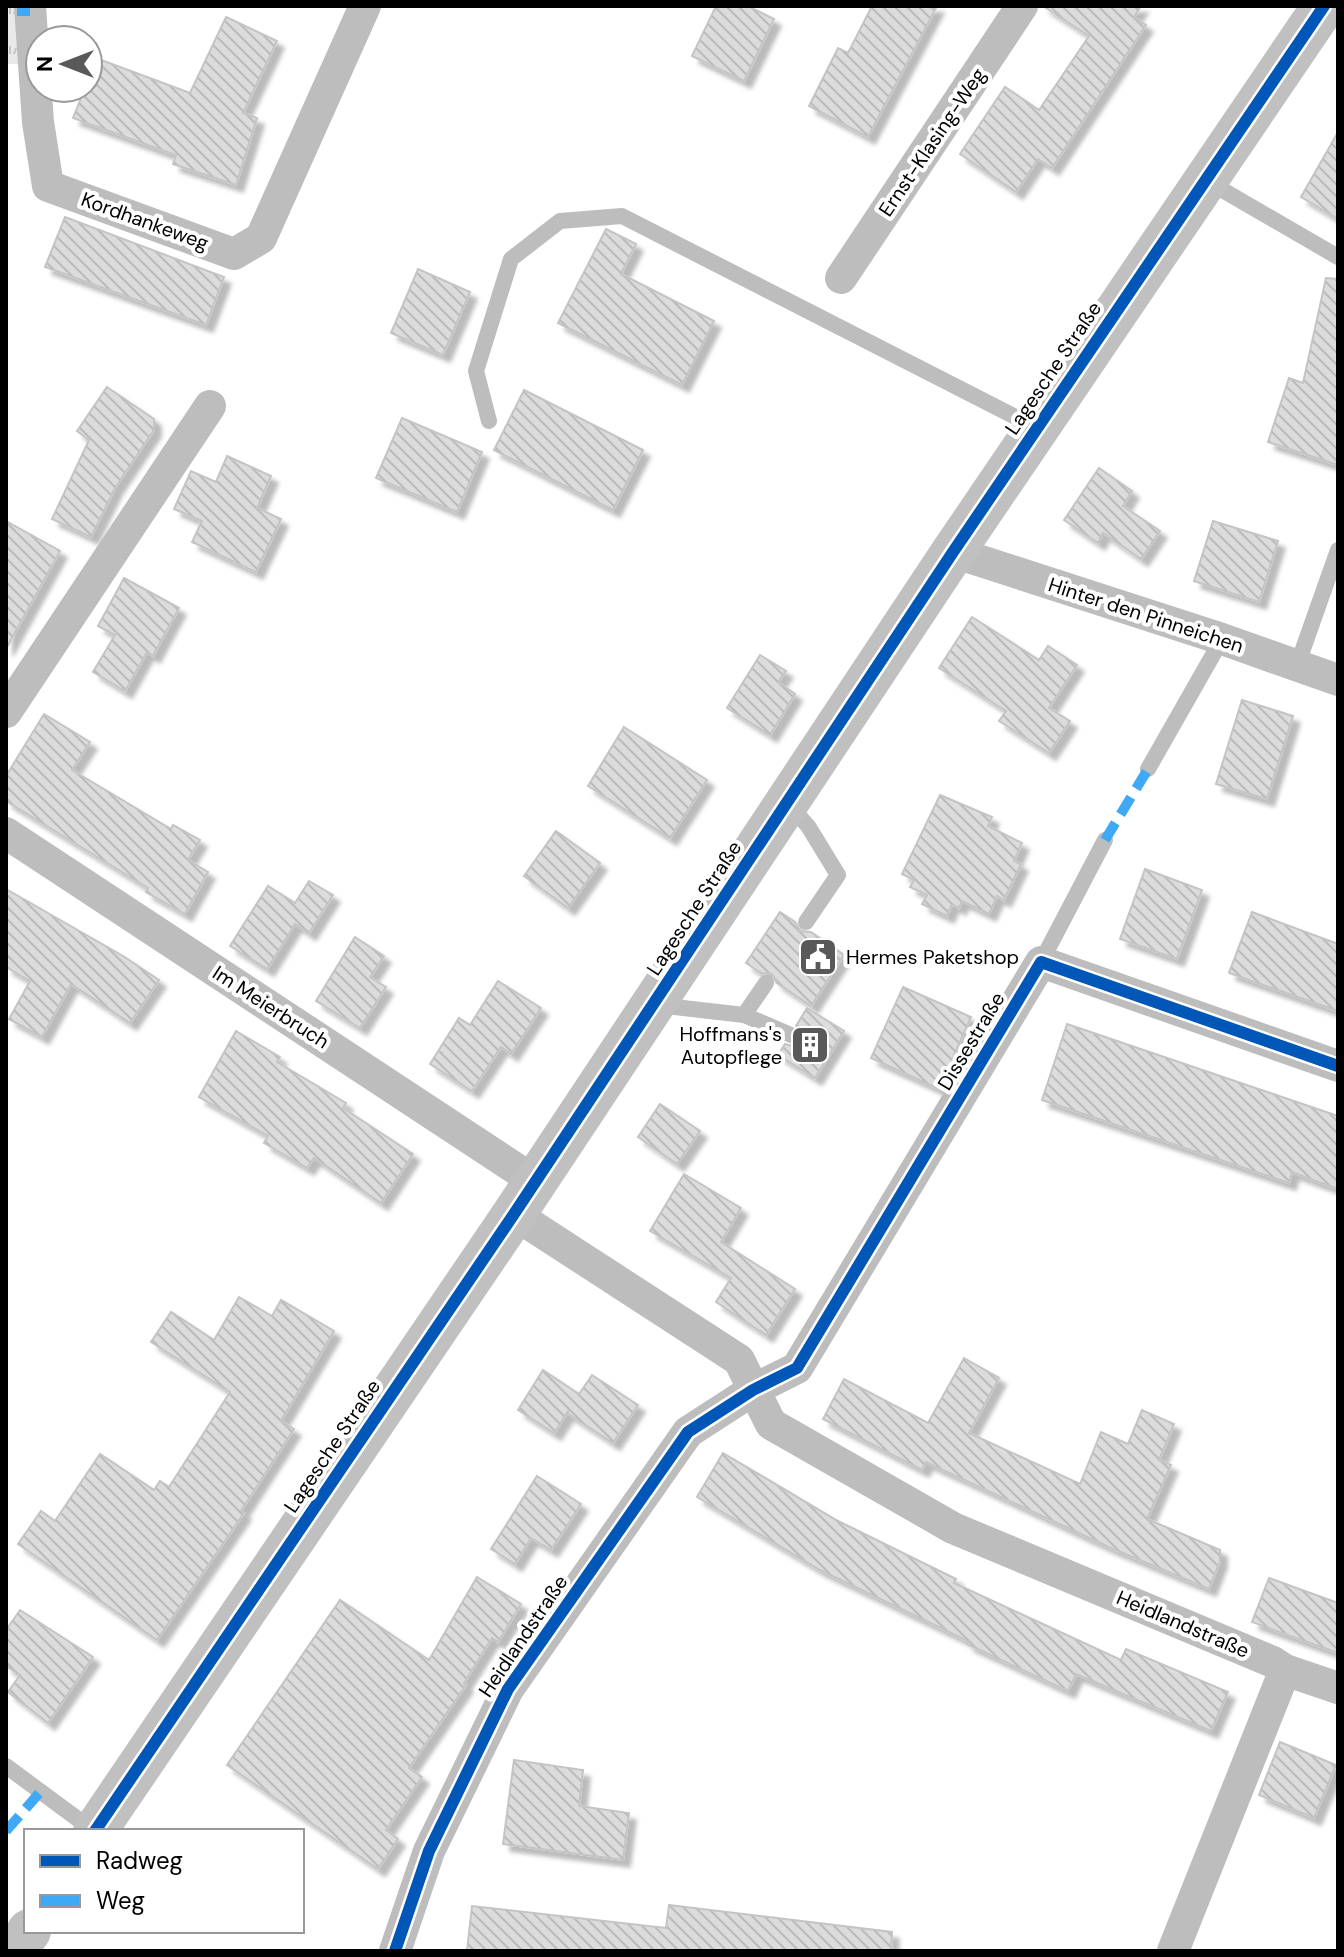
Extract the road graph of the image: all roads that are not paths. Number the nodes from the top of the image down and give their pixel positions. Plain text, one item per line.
1 (30, 6) edge
2 (365, 6) edge
3 (1022, 6) edge
4 (1324, 6) edge
5 (1205, 180) junction
6 (1338, 257) edge
7 (841, 278) dead end
8 (210, 406) dead end
9 (489, 421) dead end
10 (1036, 428) junction
11 (1338, 550) edge
12 (953, 552) junction
13 (1222, 639) junction
14 (1297, 666) junction
15 (1338, 680) edge
16 (6, 712) edge
17 (1148, 769) dead end
18 (787, 803) junction
19 (6, 833) edge
20 (1105, 840) dead end
21 (806, 922) dead end
22 (1041, 962) junction
23 (766, 983) dead end
24 (655, 1004) junction
25 (744, 1015) junction
26 (791, 1035) dead end
27 (1338, 1066) edge
28 (525, 1198) junction
29 (753, 1390) junction
30 (1285, 1670) junction
31 (1338, 1688) edge
32 (6, 1766) edge
33 (92, 1829) edge
34 (96, 1829) edge
35 (395, 1951) edge
36 (1173, 1951) edge

1 - 2 street, Kordhankeweg
3 - 7 street, Ernst-Klasing-Weg
4 - 5 street, Lagesche Straße
5 - 6 lane
5 - 10 street, Lagesche Straße
8 - 16 street
9 - 10 lane
10 - 12 street, Lagesche Straße
11 - 14 lane
12 - 13 street, Hinter den Pinneichen
12 - 18 street, Lagesche Straße
13 - 14 street, Hinter den Pinneichen
13 - 17 lane
14 - 15 street, Hinter den Pinneichen
18 - 21 lane
18 - 24 street, Lagesche Straße
19 - 28 street, Im Meierbruch
20 - 22 lane
22 - 27 street
22 - 29 street, Dissestraße
23 - 25 lane
24 - 25 lane
24 - 28 street, Lagesche Straße
25 - 26 lane
28 - 29 street, Heidlandstraße
28 - 34 street, Lagesche Straße
29 - 30 street, Heidlandstraße
29 - 35 street, Heidlandstraße
30 - 31 street, Heidlandstraße
30 - 36 street
32 - 33 lane

